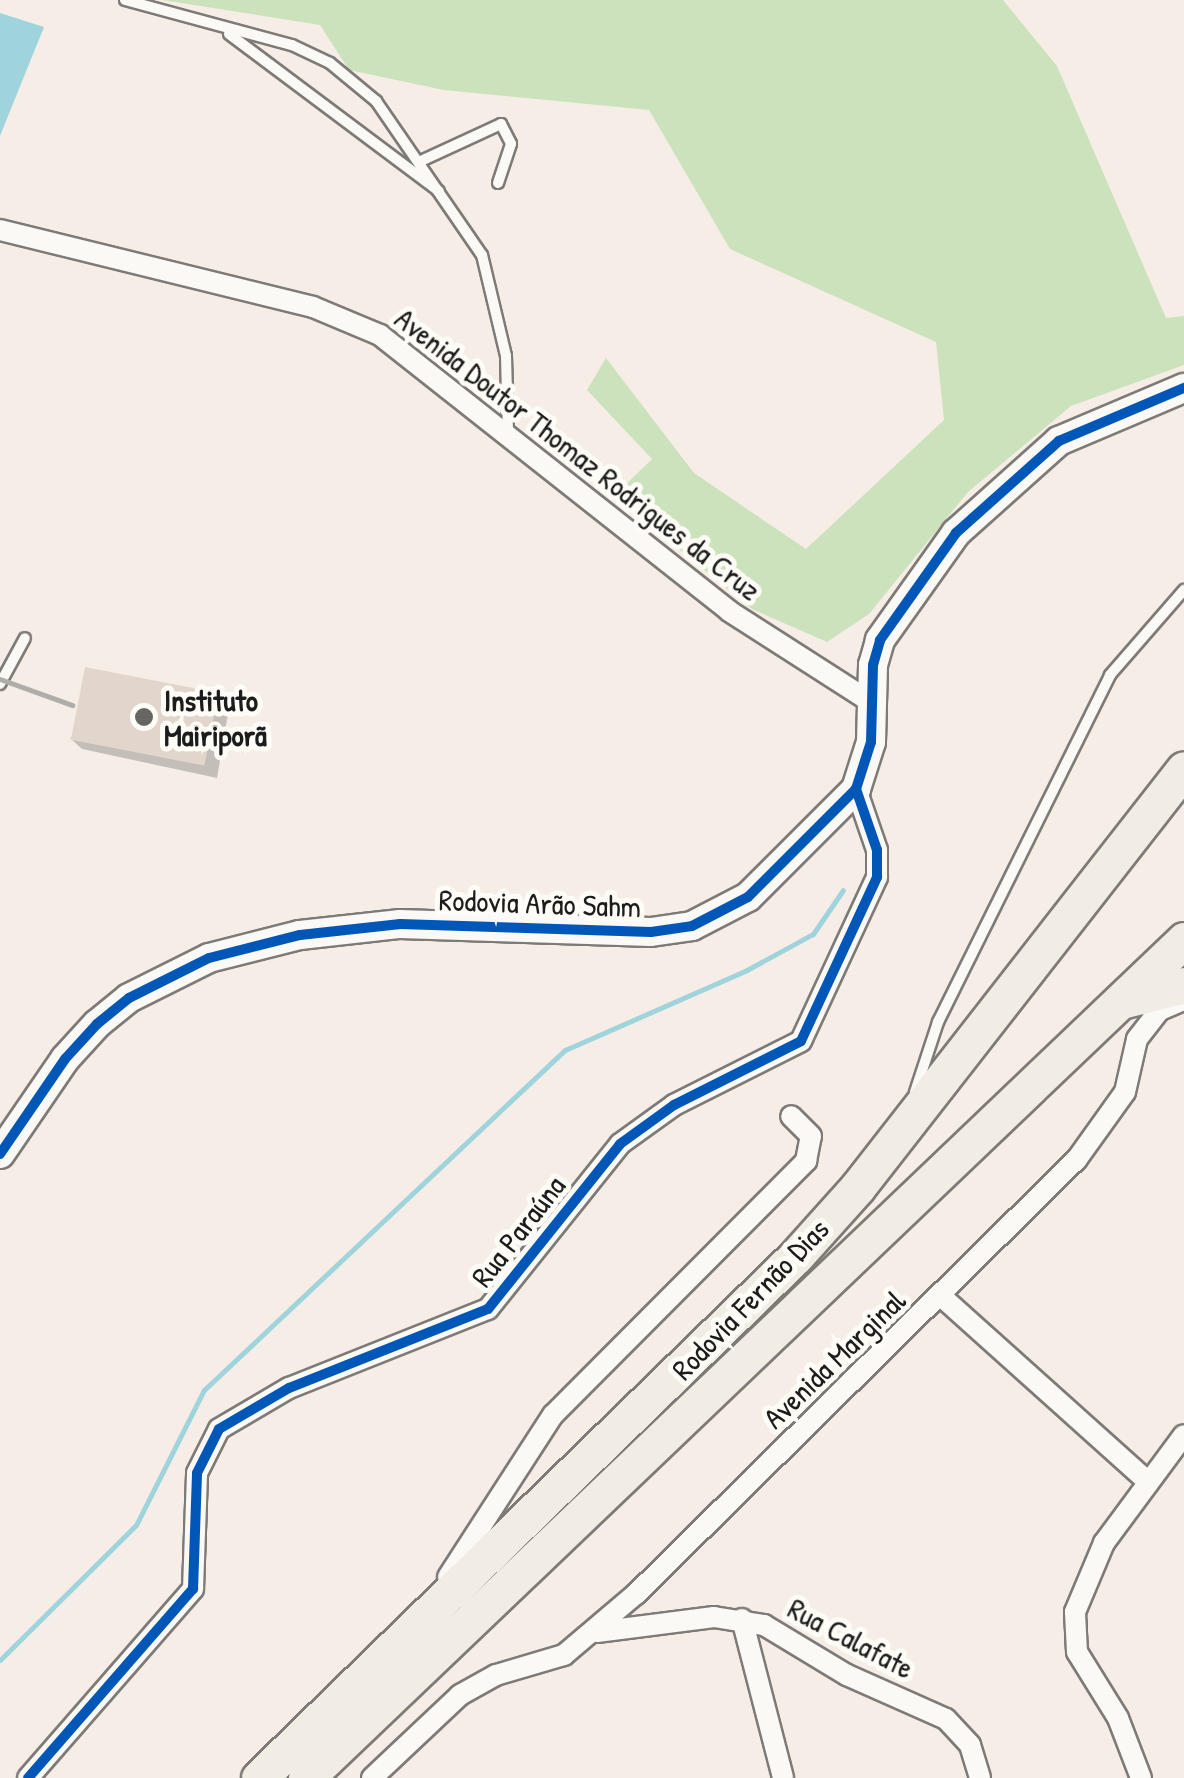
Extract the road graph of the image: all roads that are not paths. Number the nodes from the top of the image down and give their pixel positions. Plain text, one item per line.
1 (125, 0) edge
2 (224, 30) junction
3 (423, 160) junction
4 (498, 183) dead end
5 (446, 196) junction
6 (0, 230) edge
7 (1184, 388) edge
8 (508, 441) junction
9 (1184, 590) edge
10 (25, 638) dead end
11 (0, 684) edge
12 (871, 702) junction
13 (1184, 769) edge
14 (856, 789) junction
15 (1184, 940) edge
16 (1184, 985) edge
17 (1184, 1000) edge
18 (1120, 1001) junction
19 (791, 1116) dead end
20 (904, 1127) junction
21 (0, 1154) edge
22 (941, 1296) junction
23 (1184, 1435) edge
24 (1148, 1482) junction
25 (742, 1620) junction
26 (414, 1626) junction
27 (596, 1632) junction
28 (28, 1778) edge
29 (259, 1778) edge
30 (306, 1778) edge
31 (372, 1778) edge
32 (783, 1778) edge
33 (980, 1778) edge
34 (1141, 1778) edge

1 - 2 lane
2 - 3 lane
2 - 5 lane
3 - 4 lane
3 - 5 lane
5 - 8 lane
6 - 8 street, Avenida Doutor Thomaz Rodrigues da Cruz
7 - 12 street, Rodovia Arão Sahm
8 - 12 street, Avenida Doutor Thomaz Rodrigues da Cruz
9 - 20 lane
10 - 11 lane
12 - 14 street, Rodovia Arão Sahm
13 - 20 highway, Rodovia Fernão Dias
14 - 21 street, Rodovia Arão Sahm
14 - 28 street, Rua Paraúna
15 - 18 highway, Rodovia Fernão Dias
16 - 18 highway
17 - 22 street, Avenida Marginal
18 - 30 highway, Rodovia Fernão Dias
19 - 26 street
20 - 26 highway, Rodovia Fernão Dias
22 - 24 street
22 - 27 street, Avenida Marginal
23 - 24 street
24 - 34 street
25 - 27 street, Rua Calafate
25 - 32 street
25 - 33 street, Rua Calafate
26 - 29 highway, Rodovia Fernão Dias
27 - 31 street, Avenida Marginal

